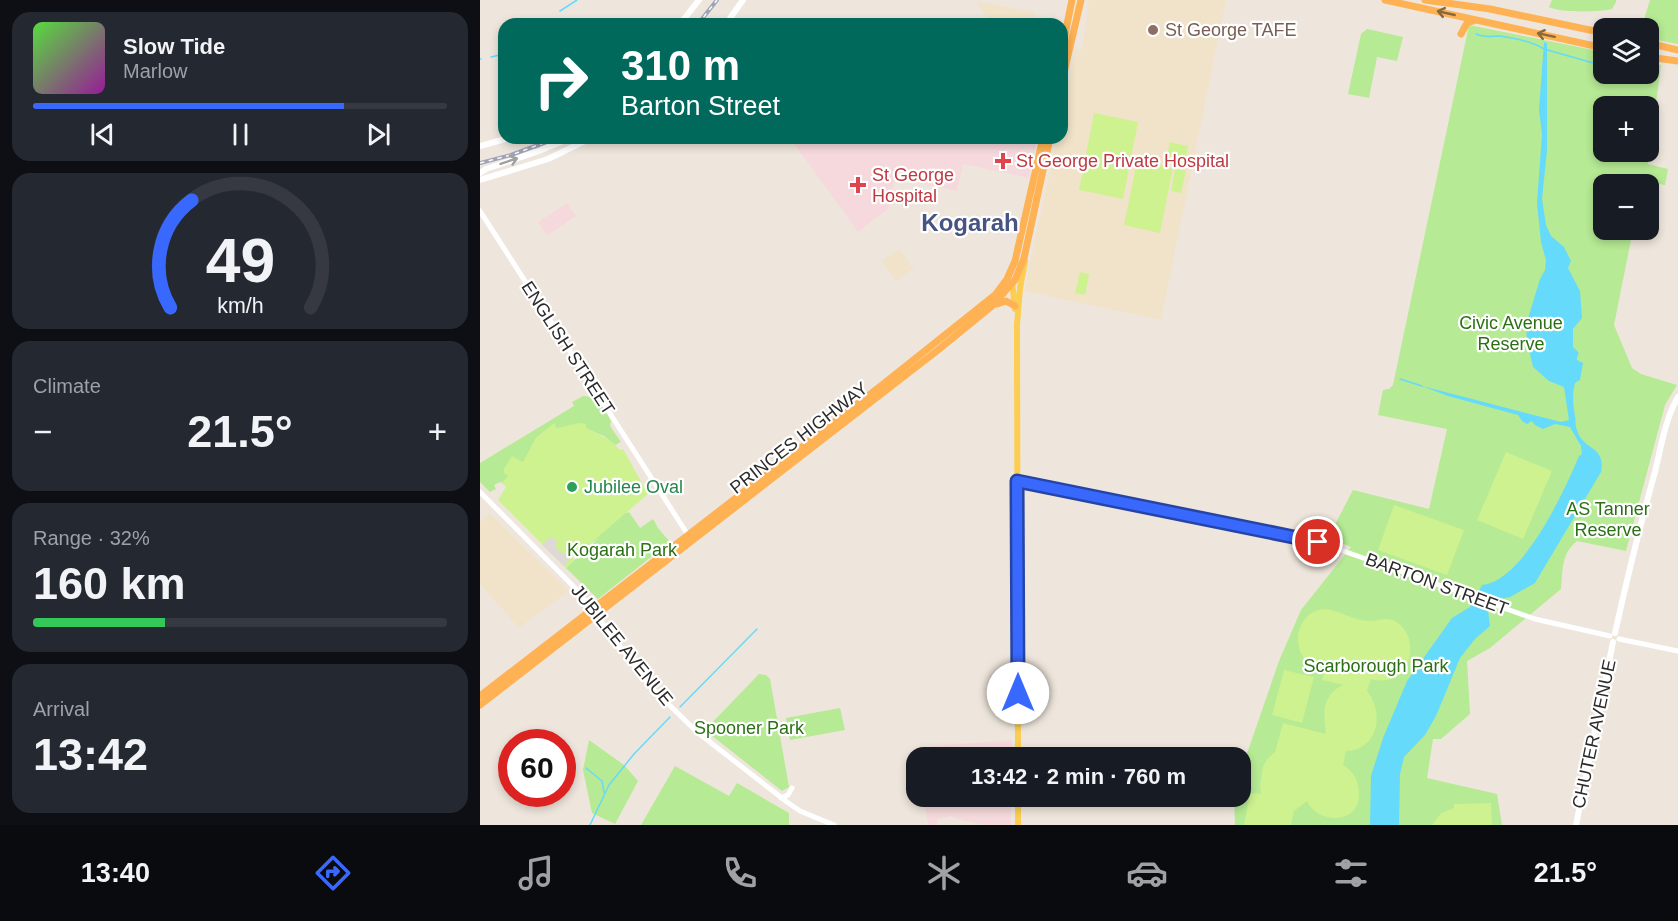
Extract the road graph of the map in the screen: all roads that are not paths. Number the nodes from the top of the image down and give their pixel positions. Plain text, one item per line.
1 (699, 0) edge
2 (743, 0) edge
3 (1072, 0) edge
4 (1081, 0) edge
5 (1385, 0) edge
6 (1427, 0) edge
7 (1414, 6) junction
8 (685, 18) edge
9 (730, 18) edge
10 (1068, 20) edge
11 (1478, 20) junction
12 (1593, 31) edge
13 (1461, 34) dead end
14 (1593, 46) edge
15 (1659, 46) edge
16 (1678, 50) edge
17 (1068, 55) edge
18 (1659, 58) edge
19 (1678, 61) edge
20 (498, 141) edge
21 (554, 144) edge
22 (578, 144) edge
23 (1042, 144) edge
24 (1049, 144) edge
25 (480, 146) edge
26 (480, 173) edge
27 (480, 180) edge
28 (480, 211) edge
29 (1029, 233) junction
30 (1011, 272) junction
31 (1012, 285) junction
32 (1015, 306) junction
33 (980, 316) junction
34 (1017, 325) junction
35 (1677, 398) edge
36 (1017, 481) junction
37 (480, 492) edge
38 (688, 535) junction
39 (595, 612) junction
40 (1614, 638) junction
41 (1678, 651) edge
42 (480, 696) edge
43 (480, 705) edge
44 (1018, 747) edge
45 (792, 788) dead end
46 (781, 798) junction
47 (1018, 807) edge
48 (834, 825) edge
49 (1018, 825) edge
50 (1576, 825) edge

1 - 8 main road
2 - 9 main road
3 - 10 highway
4 - 17 highway
5 - 7 highway
6 - 7 main road
6 - 12 highway
11 -> 7 highway
11 - 13 highway
14 -> 11 highway
15 - 16 highway
18 - 19 highway
20 - 25 main road
26 -> 21 main road
22 - 27 main road
23 - 30 highway, PRINCES HIGHWAY
24 - 29 highway, PRINCES HIGHWAY
28 - 38 street, ENGLISH STREET
29 - 31 highway, PRINCES HIGHWAY
29 - 34 main road
30 - 31 main road
30 - 38 highway, PRINCES HIGHWAY
31 - 32 main road
31 - 33 highway, PRINCES HIGHWAY
32 - 33 highway
32 - 34 main road
33 - 39 highway, PRINCES HIGHWAY
34 - 36 main road
35 - 40 main road, CHUTER AVENUE
36 - 40 street, BARTON STREET
36 - 44 main road
37 - 39 street, JUBILEE AVENUE
38 - 39 highway, PRINCES HIGHWAY
39 - 42 highway, PRINCES HIGHWAY
39 - 43 highway, PRINCES HIGHWAY
39 - 46 street, JUBILEE AVENUE
40 - 41 street, BARTON STREET
40 - 50 main road, CHUTER AVENUE
45 - 46 street
46 - 48 street, JUBILEE AVENUE
47 - 49 main road

